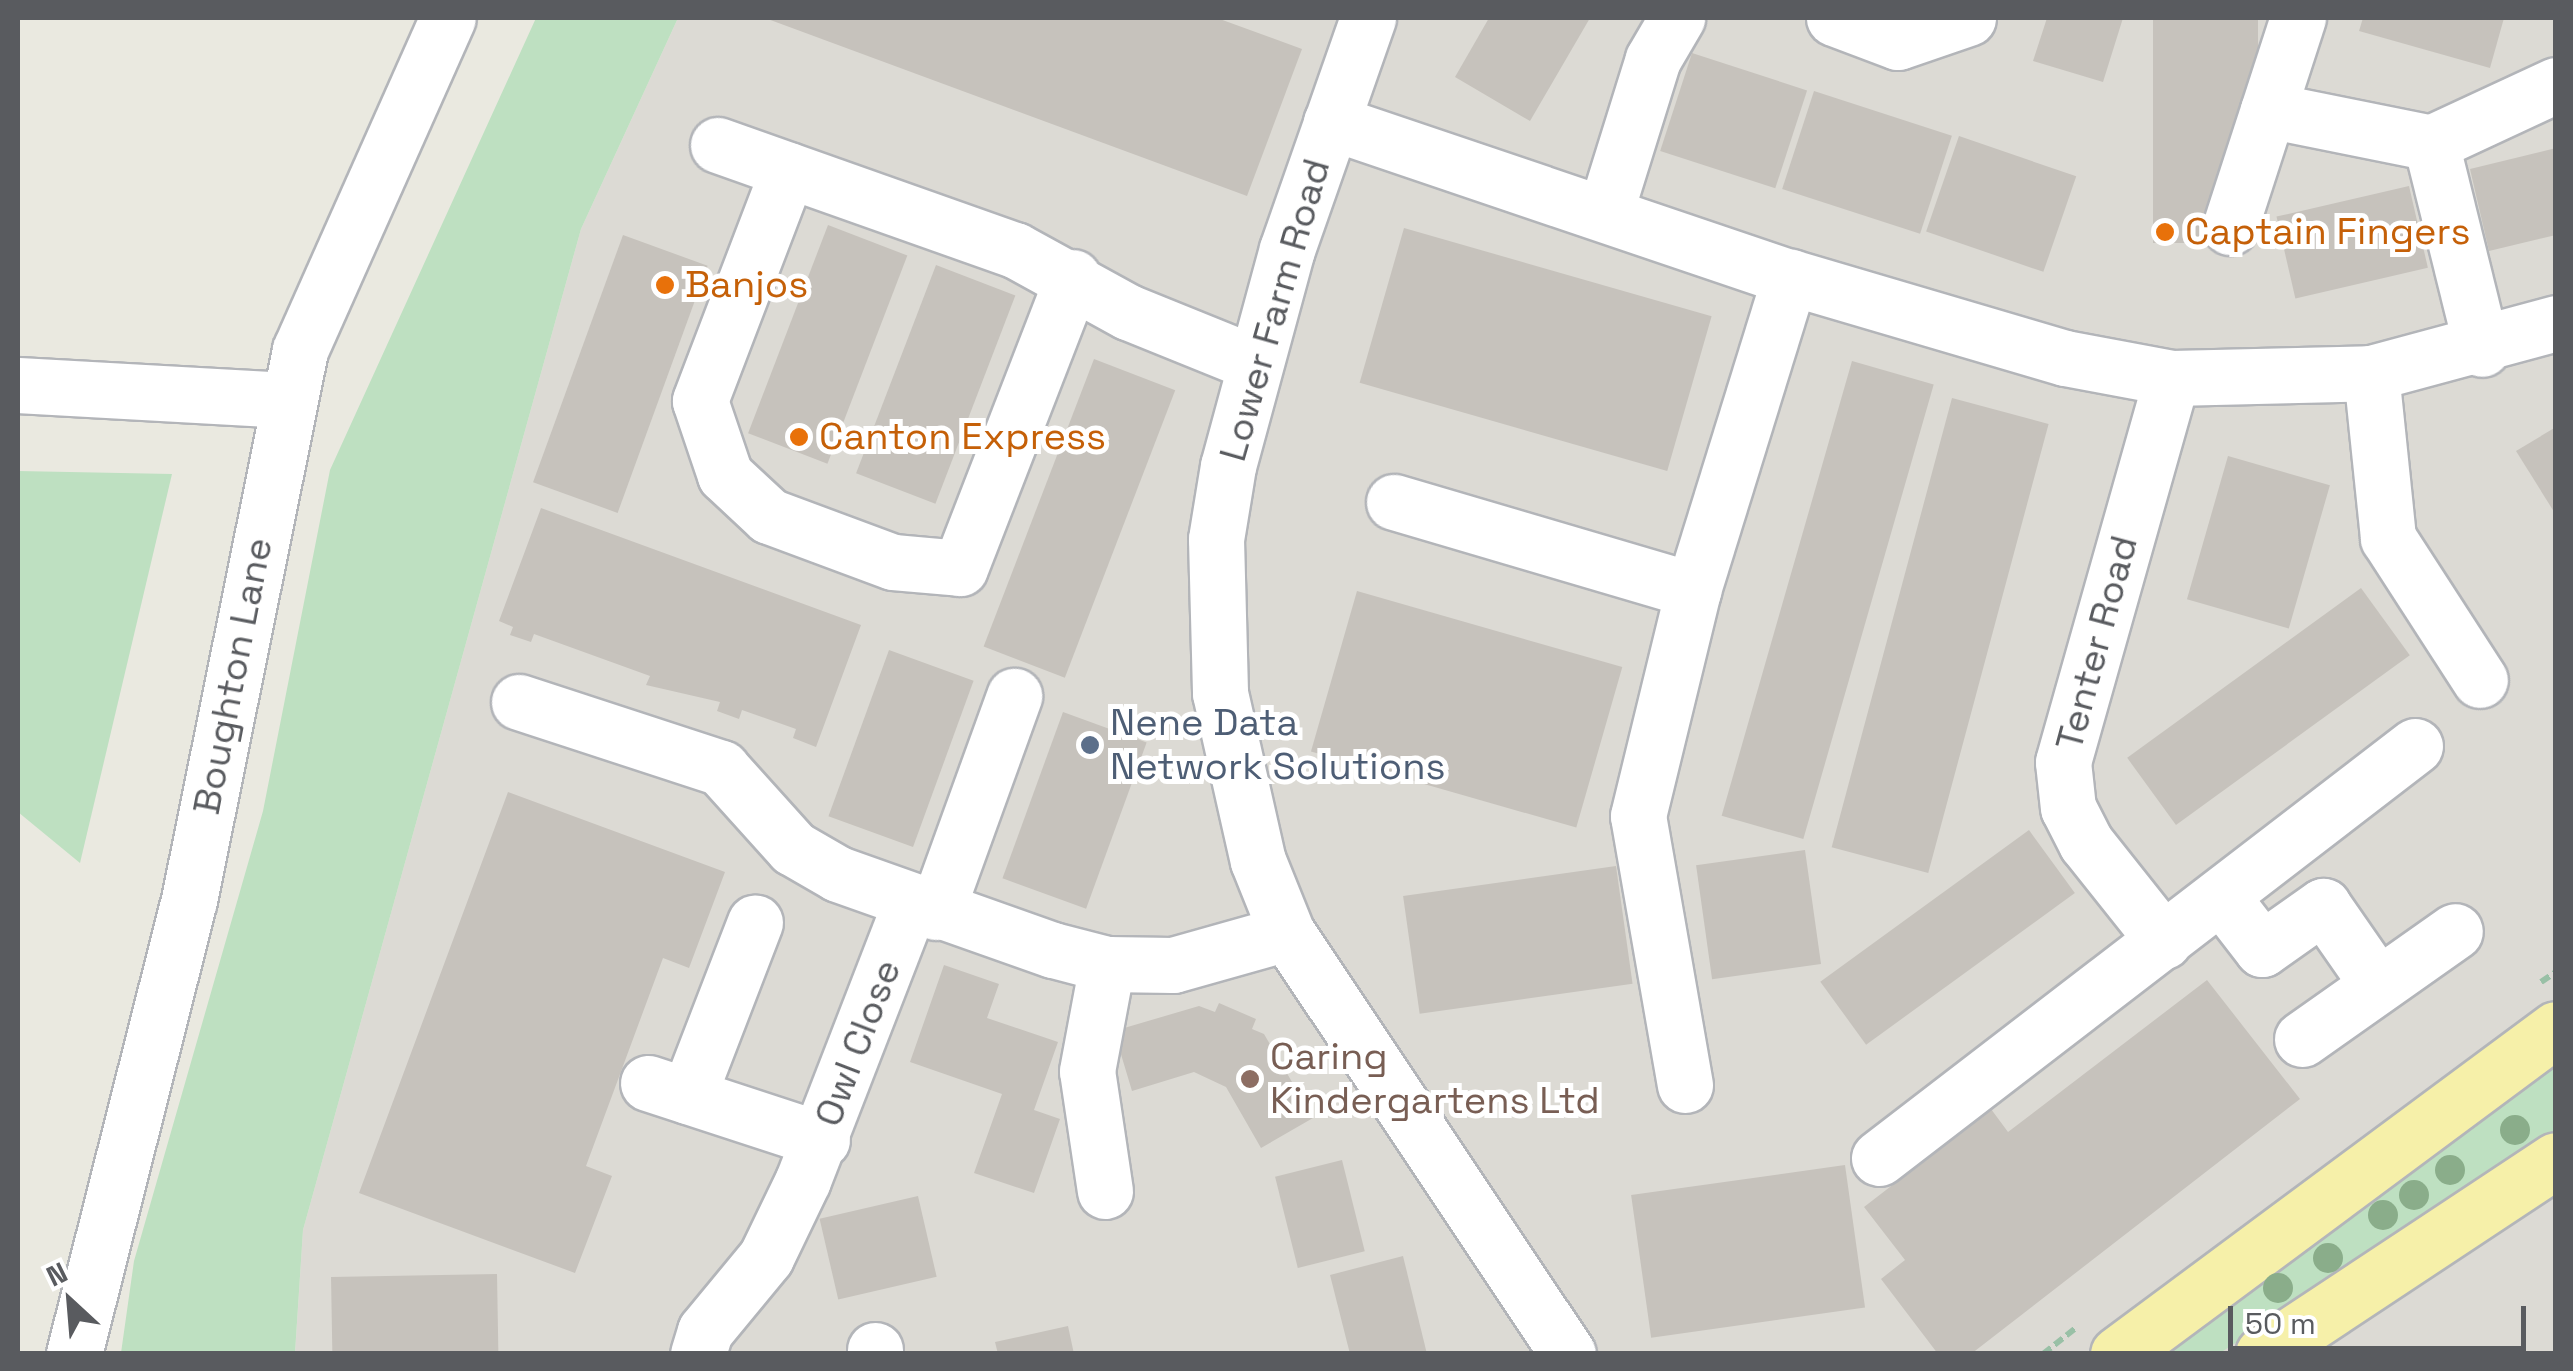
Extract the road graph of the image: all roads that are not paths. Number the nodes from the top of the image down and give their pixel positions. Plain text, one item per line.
1 (448, 18) edge
2 (1368, 18) edge
3 (1677, 18) edge
4 (1834, 18) edge
5 (1968, 18) edge
6 (2298, 18) edge
7 (2556, 84) edge
8 (2268, 110) junction
9 (1331, 122) junction
10 (2431, 142) junction
11 (718, 146) dead end
12 (788, 170) junction
13 (1604, 213) junction
14 (2230, 227) dead end
15 (1790, 277) junction
16 (1073, 278) junction
17 (2556, 323) edge
18 (2482, 349) junction
19 (1252, 362) junction
20 (2371, 373) junction
21 (2172, 378) junction
22 (18, 385) edge
23 (287, 400) junction
24 (1394, 502) dead end
25 (1692, 590) junction
26 (2480, 680) dead end
27 (1014, 696) dead end
28 (519, 702) dead end
29 (2415, 746) dead end
30 (2221, 896) junction
31 (923, 908) junction
32 (755, 922) dead end
33 (2456, 930) dead end
34 (1287, 933) junction
35 (2164, 941) junction
36 (1106, 964) junction
37 (2378, 985) junction
38 (2556, 1029) edge
39 (2302, 1039) dead end
40 (1685, 1085) dead end
41 (1879, 1158) dead end
42 (812, 1160) junction
43 (2556, 1160) edge
44 (1105, 1191) dead end
45 (1567, 1353) edge
46 (74, 1354) edge
47 (698, 1354) edge
48 (2118, 1354) edge
49 (2263, 1354) edge

1 - 23 street, Boughton Lane
2 - 9 street, Lower Farm Road
3 - 13 street
4 - 5 street
6 - 8 street
7 - 10 street
8 - 10 street
8 - 14 street
9 - 13 street
9 - 19 street, Lower Farm Road
10 - 18 street
11 - 12 street
12 - 16 street
12 - 16 street
13 - 15 street
15 - 21 street
15 - 25 street
16 - 19 street
17 - 18 street
18 - 20 street
19 - 34 street, Lower Farm Road
20 - 21 street
20 - 26 street
21 - 35 street, Tenter Road
22 - 23 street
23 - 46 street, Boughton Lane
24 - 25 street
25 - 40 street
27 - 31 street, Owl Close
28 - 31 street
29 - 30 street
30 - 35 street
30 - 37 street
31 - 36 street
31 - 42 street, Owl Close
32 - 42 street
33 - 37 street
34 - 36 street
34 - 45 street, Lower Farm Road
35 - 41 street
36 - 44 street
37 - 39 street
38 - 48 main road
42 - 47 street, Owl Close
43 - 49 main road

